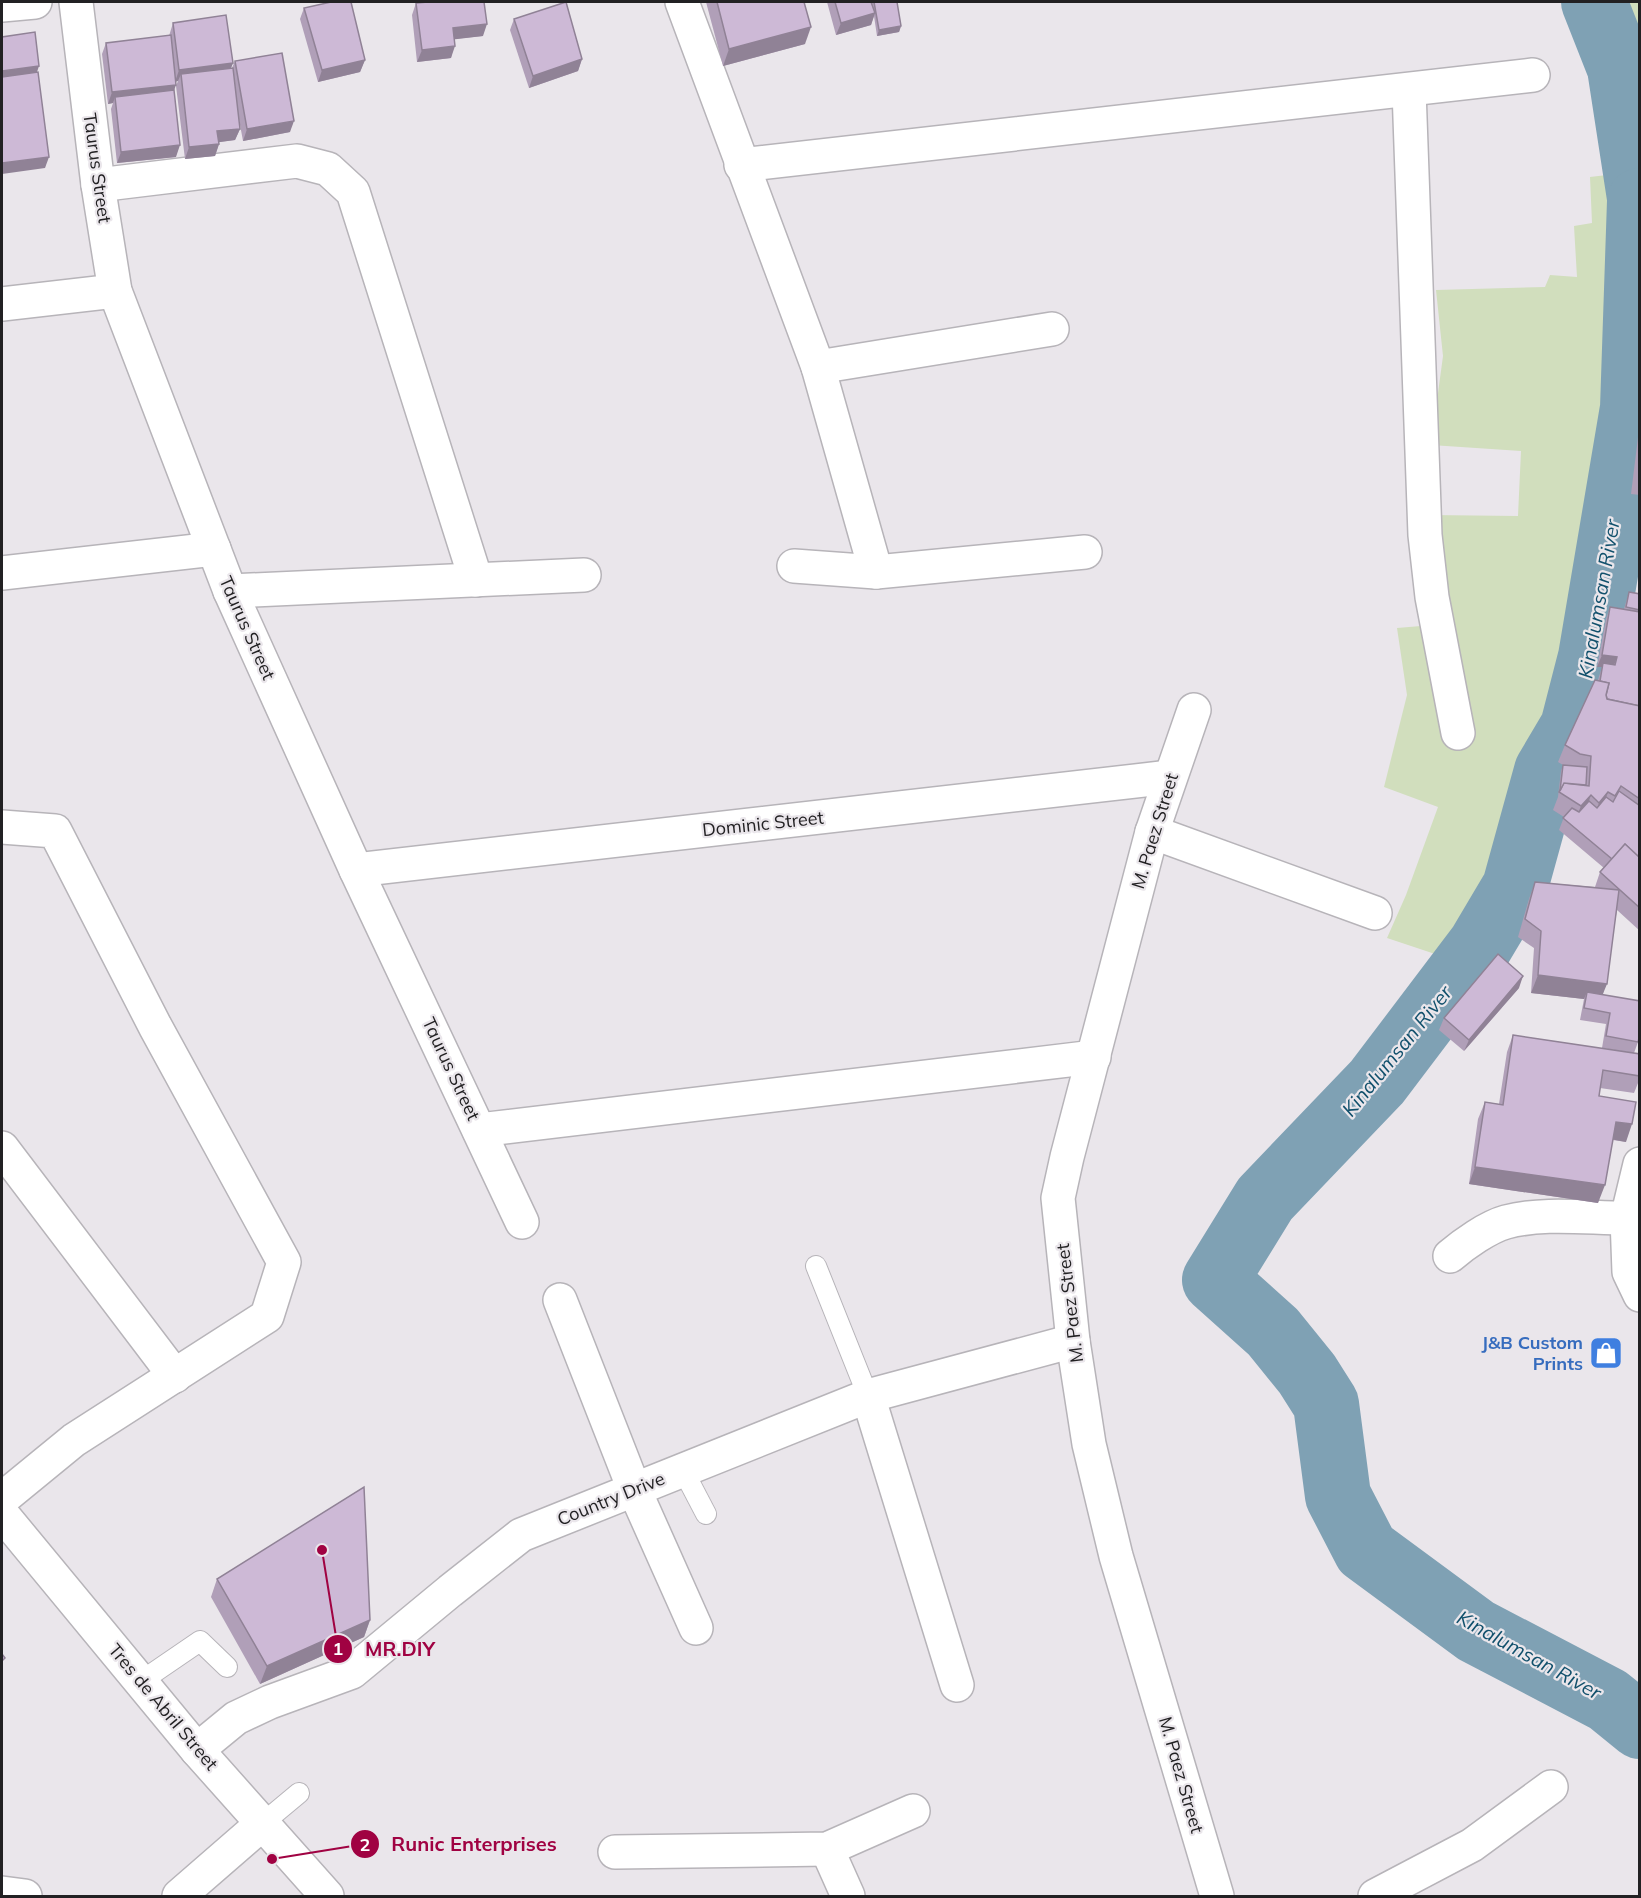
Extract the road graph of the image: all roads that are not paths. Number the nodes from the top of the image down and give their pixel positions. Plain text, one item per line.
1 (35, 2) edge
2 (76, 2) edge
3 (682, 2) edge
4 (2, 5) edge
5 (1533, 75) dead end
6 (1409, 90) junction
7 (741, 165) junction
8 (98, 185) junction
9 (115, 291) junction
10 (2, 304) edge
11 (1052, 329) dead end
12 (818, 368) junction
13 (214, 549) junction
14 (1084, 552) dead end
15 (794, 566) dead end
16 (876, 572) junction
17 (2, 573) edge
18 (584, 575) dead end
19 (476, 580) junction
20 (230, 591) junction
21 (1194, 710) dead end
22 (1458, 733) dead end
23 (1170, 777) junction
24 (2, 827) edge
25 (1152, 832) junction
26 (356, 870) junction
27 (1375, 913) dead end
28 (1094, 1057) junction
29 (479, 1130) junction
30 (2, 1148) edge
31 (1640, 1164) edge
32 (1627, 1218) junction
33 (522, 1222) dead end
34 (1450, 1256) dead end
35 (816, 1266) dead end
36 (1640, 1295) edge
37 (560, 1300) dead end
38 (1073, 1341) junction
39 (175, 1376) junction
40 (868, 1396) junction
41 (683, 1470) junction
42 (634, 1489) junction
43 (2, 1499) edge
44 (2, 1514) edge
45 (706, 1514) dead end
46 (696, 1628) dead end
47 (227, 1667) dead end
48 (140, 1682) junction
49 (957, 1685) dead end
50 (197, 1750) junction
51 (1551, 1787) dead end
52 (299, 1792) dead end
53 (913, 1811) dead end
54 (263, 1823) junction
55 (827, 1848) junction
56 (615, 1852) dead end
57 (2, 1893) edge
58 (25, 1896) edge
59 (179, 1896) edge
60 (327, 1896) edge
61 (848, 1896) edge
62 (1216, 1896) edge
63 (1375, 1896) edge

1 - 4 street
2 - 8 street, Taurus Street
3 - 7 street
5 - 6 street
6 - 7 street
6 - 22 street
7 - 12 street
8 - 9 street, Taurus Street
8 - 19 street
9 - 10 street
9 - 13 street, Taurus Street
11 - 12 street
12 - 16 street
13 - 17 street
13 - 20 street, Taurus Street
14 - 16 street
15 - 16 street
18 - 19 street
19 - 20 street
20 - 26 street, Taurus Street
21 - 23 street, M. Paez Street
23 - 25 street, M. Paez Street
23 - 26 street, Dominic Street
24 - 39 street
25 - 27 street
25 - 28 street, M. Paez Street
26 - 29 street, Taurus Street
28 - 29 street
28 - 38 street, M. Paez Street
29 - 33 street, Taurus Street
30 - 39 street
31 - 32 street
32 - 34 street
32 - 36 street
35 - 40 lane
37 - 42 street
38 - 40 street, Country Drive
38 - 62 street, M. Paez Street
39 - 43 street
40 - 41 street, Country Drive
40 - 49 street
41 - 42 street, Country Drive
41 - 45 lane
42 - 46 street
42 - 50 street, Country Drive
44 - 48 street, Tres de Abril Street
47 - 48 lane
48 - 50 street, Tres de Abril Street
50 - 54 street, Tres de Abril Street
51 - 63 street
52 - 54 lane
53 - 55 street
54 - 59 street
54 - 60 street, Tres de Abril Street
55 - 56 street
55 - 61 street
57 - 58 street

